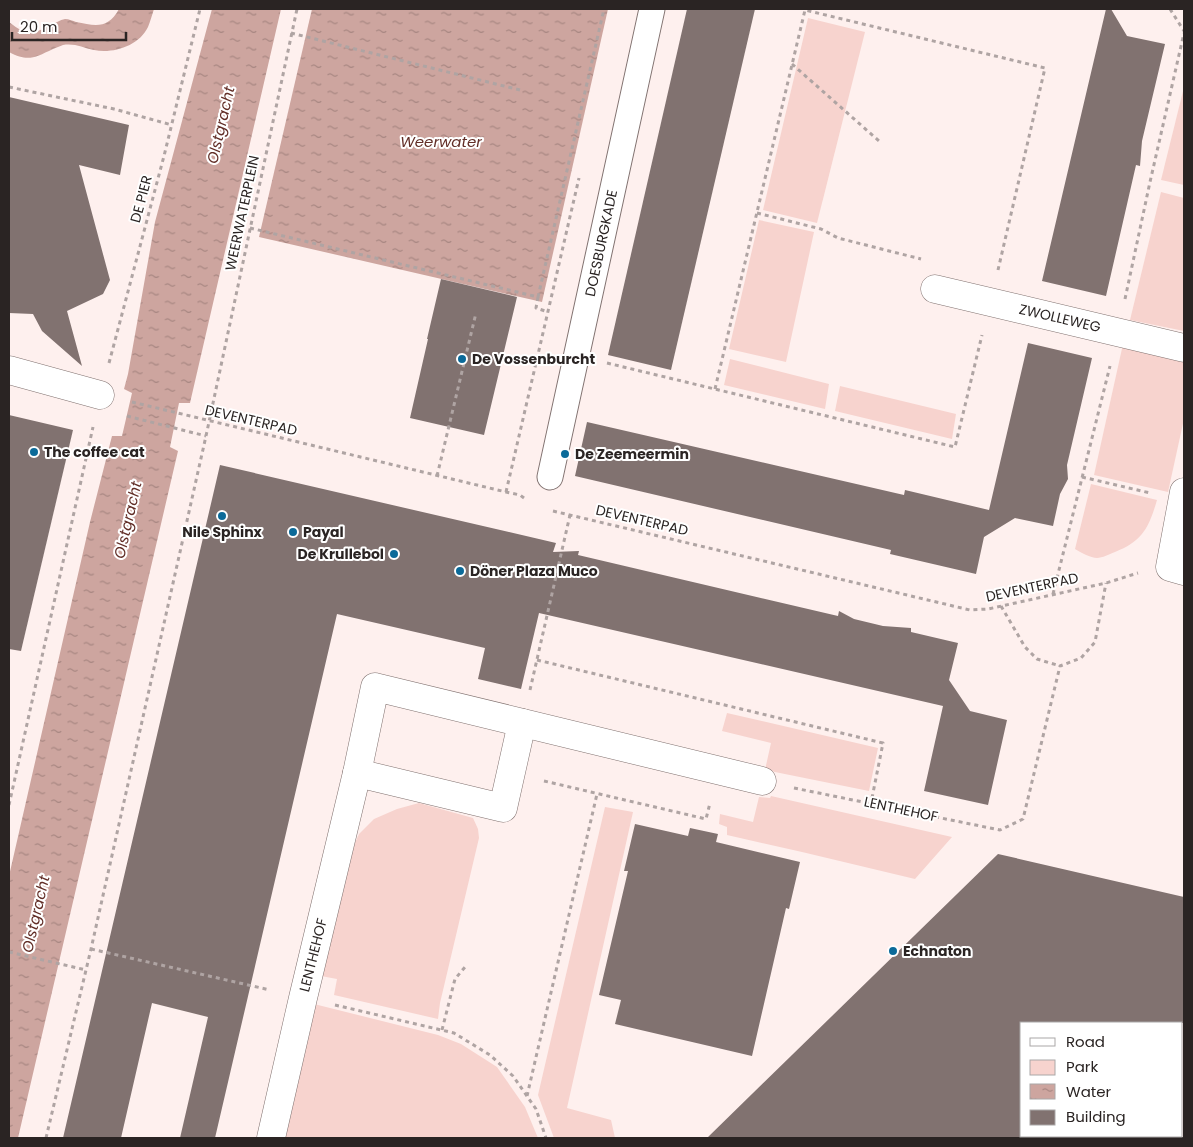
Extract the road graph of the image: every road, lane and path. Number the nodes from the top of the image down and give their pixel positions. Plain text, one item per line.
1 (200, 9) edge
2 (296, 9) edge
3 (604, 9) edge
4 (652, 9) edge
5 (1170, 9) edge
6 (1184, 31) edge
7 (291, 33) junction
8 (792, 64) junction
9 (9, 87) edge
10 (520, 90) dead end
11 (172, 125) junction
12 (879, 141) dead end
13 (756, 213) junction
14 (250, 228) junction
15 (922, 259) dead end
16 (935, 289) dead end
17 (538, 297) junction
18 (990, 302) junction
19 (548, 312) dead end
20 (476, 313) dead end
21 (1184, 348) edge
22 (577, 356) junction
23 (9, 370) edge
24 (534, 371) dead end
25 (715, 389) junction
26 (112, 397) junction
27 (121, 414) dead end
28 (209, 422) junction
29 (206, 436) junction
30 (437, 476) junction
31 (550, 477) dead end
32 (1082, 477) dead end
33 (506, 492) junction
34 (1183, 496) edge
35 (527, 500) dead end
36 (553, 511) dead end
37 (570, 515) junction
38 (1177, 569) edge
39 (1106, 583) junction
40 (1001, 606) junction
41 (537, 660) junction
42 (1060, 666) junction
43 (522, 723) junction
44 (718, 771) junction
45 (510, 772) junction
46 (357, 773) junction
47 (762, 781) joint
48 (597, 794) junction
49 (871, 803) junction
50 (9, 805) edge
51 (91, 949) junction
52 (9, 952) edge
53 (465, 967) dead end
54 (86, 970) junction
55 (303, 998) junction
56 (442, 1030) junction
57 (527, 1096) junction
58 (46, 1138) edge
59 (271, 1138) edge
60 (546, 1138) edge

1 - 11 path, DE PIER
2 - 7 path, WEERWATERPLEIN
3 - 17 path
4 - 22 street, DOESBURGKADE
5 - 6 path
7 - 10 path
7 - 14 path, WEERWATERPLEIN
8 - 12 path
8 - 13 path
8 - 18 path
9 - 11 path
11 - 26 path, DE PIER
13 - 15 path
13 - 25 path
14 - 17 path
14 - 28 path, WEERWATERPLEIN
16 - 18 street, ZWOLLEWEG
17 - 19 path
18 - 21 street, ZWOLLEWEG
18 - 25 path
20 - 30 path
22 - 25 path
22 - 31 street, DOESBURGKADE
23 - 26 street
24 - 33 path
26 - 28 path, DEVENTERPAD
26 - 50 path
27 - 29 path, DEVENTERPAD
28 - 29 path
28 - 30 path, DEVENTERPAD
29 - 51 path
30 - 33 path, DEVENTERPAD
32 - 34 path
33 - 35 path, DEVENTERPAD
34 - 38 street
36 - 37 path, DEVENTERPAD
37 - 40 path, DEVENTERPAD
37 - 41 path
38 - 39 path, DEVENTERPAD
39 - 40 path, DEVENTERPAD
39 - 42 path
40 - 42 path
41 - 43 path
41 - 49 path
42 - 49 path, LENTHEHOF
43 - 44 street, LENTHEHOF
43 - 45 street
43 - 46 street, LENTHEHOF
44 - 47 street, LENTHEHOF
44 - 48 path
45 - 46 street
45 - 48 path
46 - 55 street, LENTHEHOF
47 - 49 path, LENTHEHOF
48 - 57 path
51 - 54 path
51 - 55 path
52 - 54 path
53 - 56 path
54 - 58 path
55 - 56 path
55 - 59 street, LENTHEHOF
56 - 57 path
57 - 60 path

